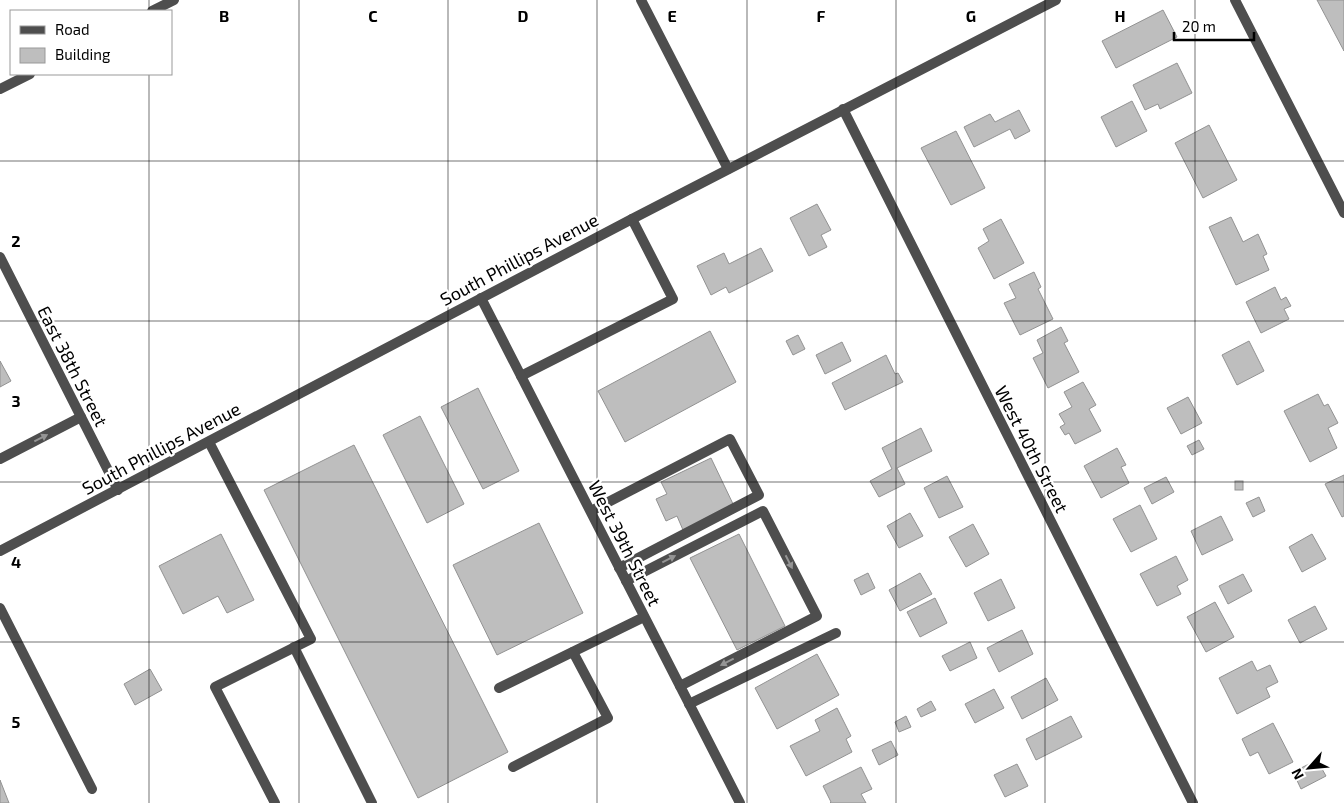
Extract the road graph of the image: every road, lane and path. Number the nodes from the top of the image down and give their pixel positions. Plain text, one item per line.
1 (174, 0) edge
2 (641, 0) edge
3 (1056, 0) edge
4 (1235, 0) edge
5 (154, 10) edge
6 (28, 75) edge
7 (0, 89) edge
8 (843, 109) junction
9 (728, 169) junction
10 (1344, 214) edge
11 (632, 219) junction
12 (0, 256) edge
13 (481, 298) junction
14 (521, 376) junction
15 (81, 417) junction
16 (209, 442) junction
17 (0, 459) edge
18 (118, 490) junction
19 (591, 512) junction
20 (0, 551) edge
21 (619, 568) junction
22 (626, 581) junction
23 (0, 608) edge
24 (644, 617) junction
25 (836, 633) dead end
26 (294, 647) junction
27 (573, 652) junction
28 (680, 686) junction
29 (499, 688) dead end
30 (690, 704) junction
31 (513, 767) dead end
32 (92, 789) dead end
33 (275, 803) edge
34 (372, 803) edge
35 (740, 803) edge
36 (1193, 803) edge

1 - 5 street
2 - 9 street
3 - 8 street, South Phillips Avenue
4 - 10 street
6 - 7 street
8 - 9 street, South Phillips Avenue
8 - 36 street, West 40th Street
9 - 11 street, South Phillips Avenue
11 - 13 street, South Phillips Avenue
11 - 14 street
12 - 15 street, East 38th Street
13 - 14 street, West 39th Street
13 - 16 street, South Phillips Avenue
14 - 19 street, West 39th Street
17 -> 15 street
15 - 18 street, East 38th Street
16 - 18 street, South Phillips Avenue
16 - 26 street
18 - 20 street, South Phillips Avenue
19 - 21 street, West 39th Street
19 - 21 street
21 - 22 street, West 39th Street
22 - 24 street, West 39th Street
22 -> 28 street
23 - 32 street
24 - 27 street
24 - 28 street, West 39th Street
25 - 30 street
26 - 33 street
26 - 34 street
27 - 29 street
27 - 31 street
28 - 30 street, West 39th Street
30 - 35 street, West 39th Street

